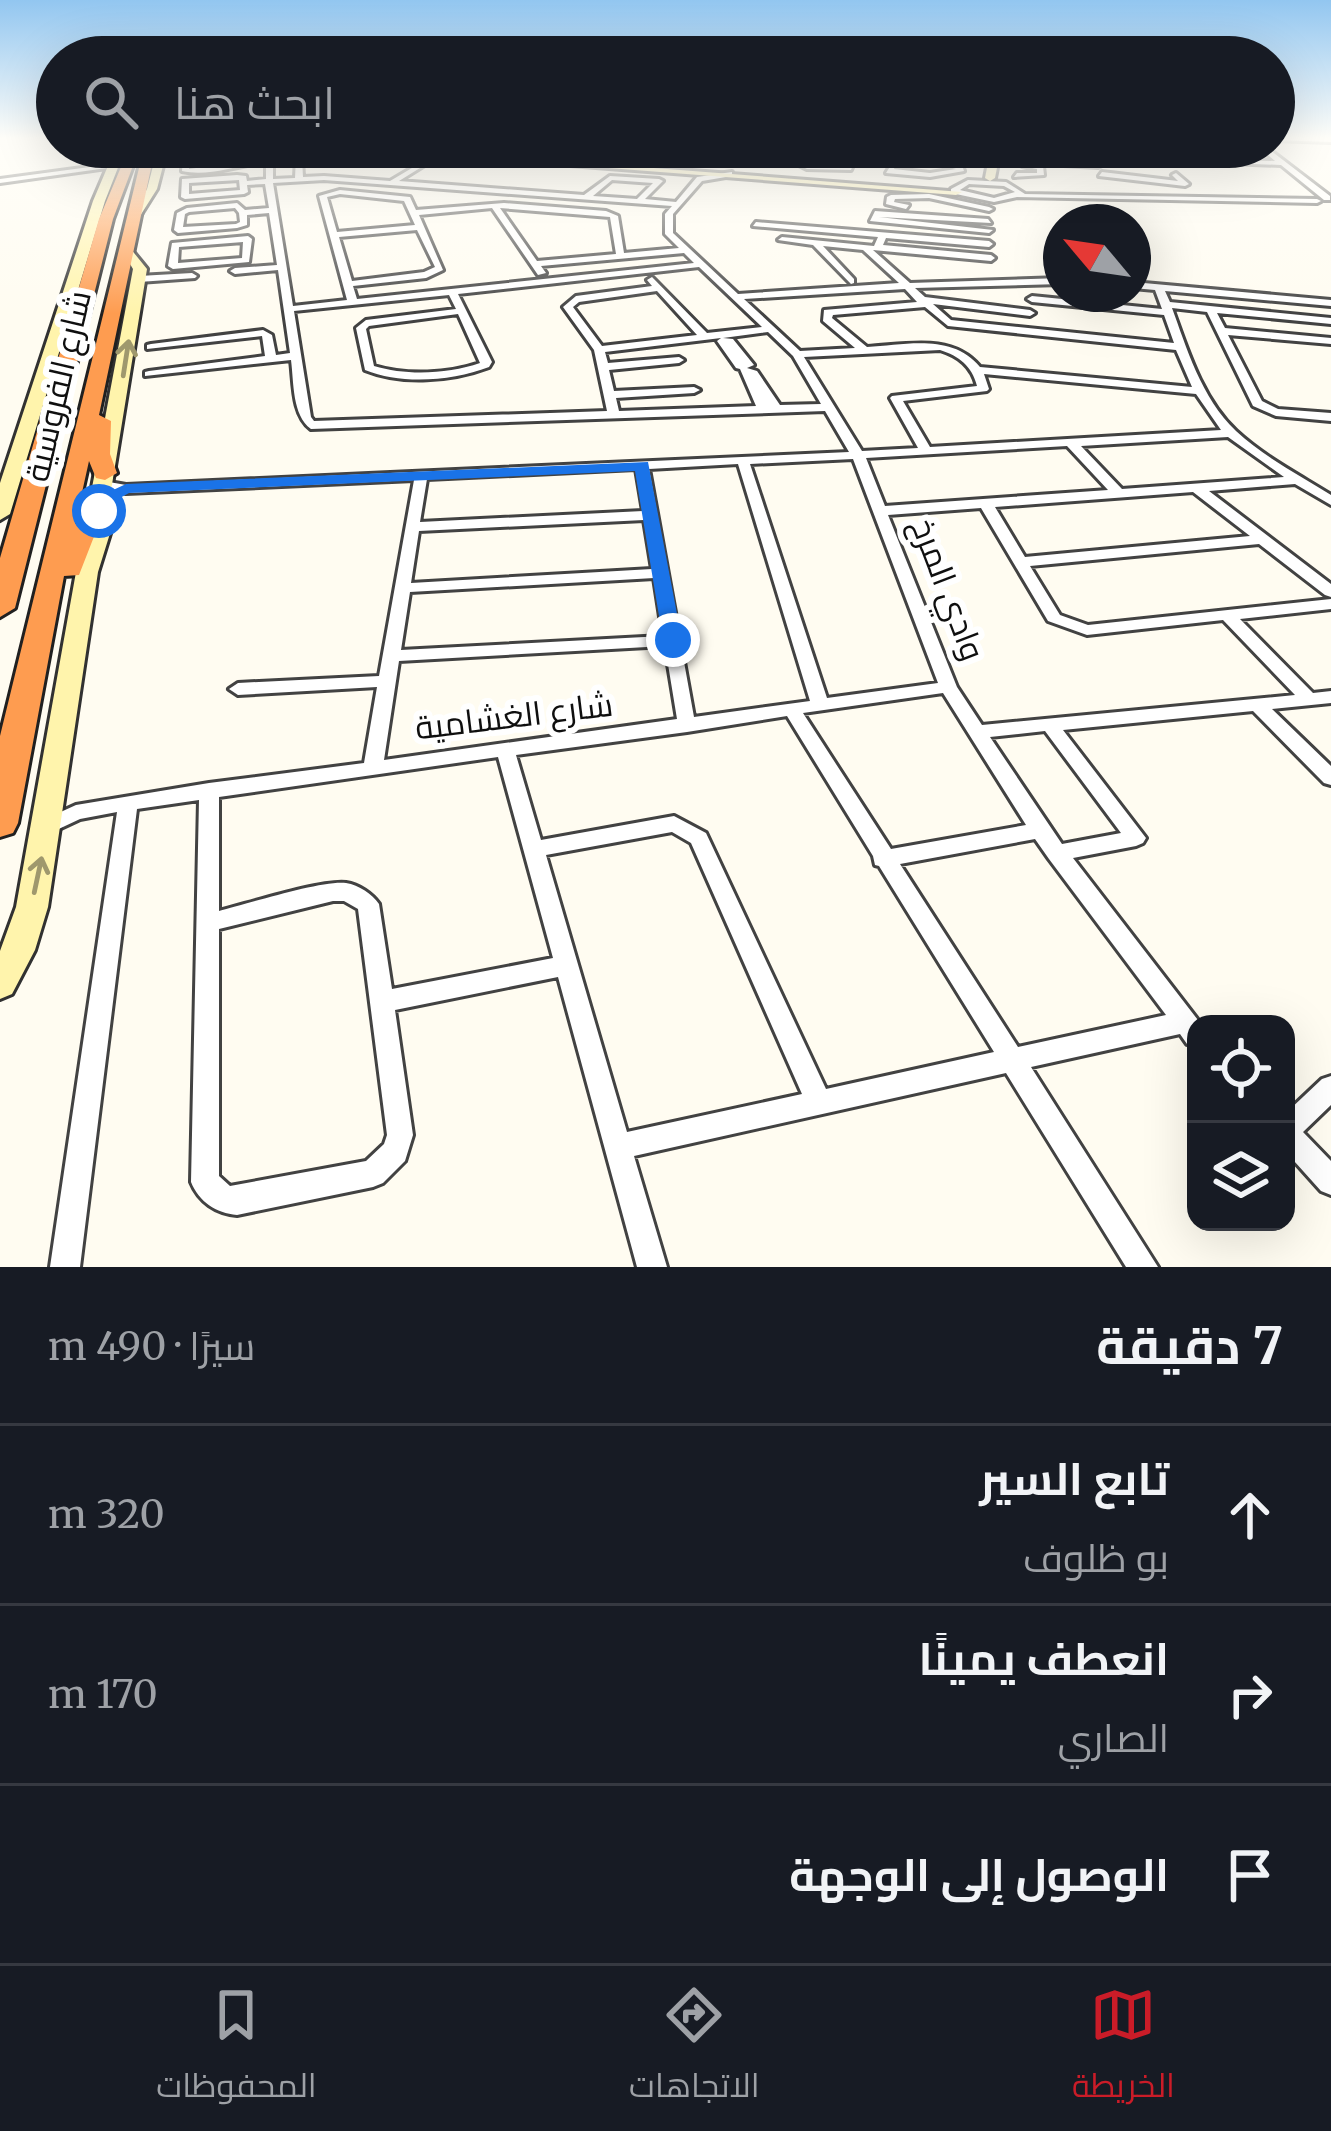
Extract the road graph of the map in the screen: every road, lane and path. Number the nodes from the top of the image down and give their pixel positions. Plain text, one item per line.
1 (103, 196) edge
2 (110, 196) edge
3 (114, 196) edge
4 (142, 196) edge
5 (271, 196) edge
6 (323, 196) edge
7 (379, 196) edge
8 (577, 196) edge
9 (644, 196) edge
10 (681, 196) edge
11 (893, 196) edge
12 (953, 196) edge
13 (961, 196) edge
14 (966, 196) edge
15 (1012, 196) edge
16 (1194, 196) edge
17 (586, 197) joint
18 (977, 199) junction
19 (1322, 199) edge
20 (1005, 200) junction
21 (639, 201) junction
22 (676, 204) junction
23 (110, 205) junction
24 (494, 205) junction
25 (274, 212) junction
26 (415, 212) junction
27 (243, 215) junction
28 (989, 216) junction
29 (756, 224) dead end
30 (770, 225) junction
31 (418, 227) junction
32 (334, 235) junction
33 (883, 235) junction
34 (782, 240) junction
35 (816, 244) junction
36 (989, 244) junction
37 (127, 247) junction
38 (872, 248) junction
39 (684, 250) junction
40 (792, 250) dead end
41 (922, 252) junction
42 (620, 254) junction
43 (991, 258) junction
44 (535, 264) junction
45 (698, 265) junction
46 (282, 267) junction
47 (218, 268) junction
48 (203, 270) junction
49 (643, 270) junction
50 (952, 275) dead end
51 (1036, 280) junction
52 (1043, 280) edge
53 (546, 281) junction
54 (851, 281) dead end
55 (996, 281) junction
56 (143, 282) junction
57 (347, 284) junction
58 (911, 285) junction
59 (659, 288) junction
60 (452, 291) junction
61 (1151, 294) edge
62 (735, 298) junction
63 (1032, 299) junction
64 (1043, 300) edge
65 (920, 301) junction
66 (353, 302) junction
67 (1151, 302) edge
68 (1166, 302) junction
69 (1331, 306) edge
70 (288, 309) junction
71 (1212, 310) junction
72 (461, 311) junction
73 (1074, 312) edge
74 (1030, 313) junction
75 (84, 314) junction
76 (1331, 322) edge
77 (769, 329) junction
78 (1222, 331) junction
79 (1024, 332) junction
80 (1072, 337) junction
81 (1331, 341) edge
82 (726, 345) junction
83 (151, 346) dead end
84 (1183, 347) junction
85 (599, 350) junction
86 (865, 351) junction
87 (796, 354) junction
88 (296, 356) junction
89 (271, 359) junction
90 (679, 360) dead end
91 (604, 367) junction
92 (977, 370) junction
93 (149, 374) dead end
94 (95, 386) junction
95 (757, 388) dead end
96 (694, 390) dead end
97 (1199, 391) junction
98 (39, 392) junction
99 (610, 394) junction
100 (831, 407) junction
101 (770, 409) junction
102 (614, 416) junction
103 (1331, 417) edge
104 (1231, 433) junction
105 (1071, 443) junction
106 (927, 452) junction
107 (858, 455) junction
108 (743, 461) junction
109 (642, 466) junction
110 (421, 476) junction
111 (35, 478) junction
112 (104, 478) junction
113 (1299, 480) junction
114 (1197, 488) junction
115 (126, 489) junction
116 (1117, 492) junction
117 (1329, 497) edge
118 (986, 504) junction
119 (100, 508) junction
120 (879, 511) junction
121 (0, 514) edge
122 (651, 514) junction
123 (413, 527) junction
124 (1262, 539) junction
125 (0, 558) edge
126 (1022, 562) junction
127 (661, 573) junction
128 (404, 588) junction
129 (1331, 592) edge
130 (1331, 604) edge
131 (0, 608) edge
132 (1228, 616) junction
133 (39, 628) junction
134 (673, 640) junction
135 (393, 656) junction
136 (389, 681) junction
137 (948, 687) junction
138 (238, 689) dead end
139 (1331, 697) edge
140 (1309, 699) junction
141 (1258, 705) junction
142 (820, 706) junction
143 (792, 710) junction
144 (1050, 725) junction
145 (687, 726) junction
146 (976, 732) junction
147 (506, 753) junction
148 (373, 766) junction
149 (1331, 778) edge
150 (209, 790) junction
151 (128, 802) junction
152 (50, 814) junction
153 (0, 824) edge
154 (1040, 830) junction
155 (536, 849) junction
156 (1056, 853) junction
157 (882, 859) junction
158 (206, 923) junction
159 (565, 966) junction
160 (0, 984) edge
161 (385, 1001) junction
162 (1187, 1026) edge
163 (1187, 1029) edge
164 (1012, 1060) junction
165 (1331, 1088) edge
166 (819, 1102) junction
167 (1295, 1123) edge
168 (1295, 1142) edge
169 (617, 1147) junction
170 (1331, 1181) edge
171 (65, 1267) edge
172 (652, 1267) edge
173 (1143, 1267) edge

1 - 98 main road, شارع الفروسية
2 - 23 highway
3 - 23 highway, شارع الفروسية
4 - 37 highway, شارع الفروسية
5 - 25 street
6 - 32 street
7 - 26 street
8 - 17 street
9 - 21 street
10 - 22 street
11 - 12 street
13 - 28 street
14 - 18 street
15 - 20 street
16 - 19 street
17 - 21 street
18 - 20 street
18 - 28 street
20 - 28 street
21 - 22 street
22 - 39 street
23 - 75 highway, شارع الفروسية
24 - 26 street
24 - 42 street
24 - 44 street
25 - 27 street
25 - 46 street
26 - 31 street
27 - 27 street
28 - 28 street
28 - 36 street
29 - 30 street
30 - 33 street
30 - 34 street
31 - 32 street
31 - 57 street
32 - 57 street
33 - 36 street
33 - 38 street
34 - 35 street
34 - 40 street
35 - 38 street
35 - 54 street
36 - 43 street
37 - 56 main road, شارع الفروسية
37 - 94 highway, شارع الفروسية
38 - 41 street
38 - 58 street
39 - 42 street
39 - 45 street, وادي المرخ
41 - 43 street
41 - 50 street
42 - 44 street
43 - 55 street
44 - 53 street
45 - 49 street
45 - 62 street, وادي المرخ
46 - 47 street
46 - 70 street
47 - 48 street
47 - 48 street
48 - 56 street
49 - 53 street
49 - 59 street
51 - 52 street
51 - 55 street
51 - 63 street
53 - 60 street
55 - 58 street
112 -> 56 main road, شارع الفروسية
57 - 66 street
58 - 62 street
58 - 65 street
59 - 82 street
59 - 85 street
60 - 66 street
60 - 72 street
61 - 68 street
62 - 77 street, وادي المرخ
63 - 64 street
63 - 74 street
65 - 74 street
65 - 79 street
65 - 86 street
66 - 70 street
67 - 68 street
68 - 69 street
68 - 71 street
68 - 84 street
70 - 88 street
71 - 76 street
71 - 78 street
72 - 72 street
73 - 80 street
74 - 79 street
75 - 98 highway
75 - 111 highway, شارع الفروسية
77 - 82 street
77 - 87 street, وادي المرخ
78 - 81 street
78 - 103 street
79 - 80 street
80 - 84 street
82 - 85 street
83 - 89 street
84 - 97 street
85 - 91 street
86 - 87 street
86 - 92 street
87 - 100 street, وادي المرخ
88 - 89 street
88 - 102 street
89 - 93 street
90 - 91 street
91 - 99 street
92 - 97 street
92 - 106 street
94 - 112 highway
94 - 133 highway, شارع الفروسية
95 - 101 street
96 - 99 street
97 - 104 street
98 - 121 main road, شارع الفروسية
99 - 102 street
100 - 101 street
100 - 107 street, وادي المرخ
101 - 102 street
104 - 105 street
104 - 113 street
105 - 106 street
105 - 116 street
106 - 107 street
107 - 108 street
107 - 120 street, وادي المرخ
108 - 109 street
108 - 142 street
109 - 110 street
109 - 122 street
110 - 115 street
110 - 123 street
111 - 125 highway
111 - 131 highway, شارع الفروسية
112 - 115 street
112 - 119 main road, شارع الفروسية
113 - 114 street
113 - 117 street
114 - 116 street
114 - 124 street
115 - 119 street
116 - 118 street
118 - 120 street
118 - 126 street
119 - 133 highway
119 - 152 main road, شارع الفروسية
120 - 137 street, وادي المرخ
122 - 123 street
122 - 127 street
123 - 128 street
124 - 126 street
124 - 129 street
126 - 132 street
127 - 128 street
127 - 134 street
128 - 135 street
130 - 132 street
132 - 140 street
133 - 153 highway, شارع الفروسية
134 - 135 street
134 - 145 street
135 - 136 street
136 - 138 street
136 - 148 street
137 - 142 street, شارع الغشامية
137 - 146 street, وادي المرخ
139 - 140 street
140 - 141 street
141 - 144 street
141 - 149 street
142 - 143 street, شارع الغشامية
143 - 145 street, شارع الغشامية
143 - 157 street
144 - 146 street
144 - 156 street
145 - 147 street, شارع الغشامية
146 - 154 street, وادي المرخ
147 - 148 street, شارع الغشامية
147 - 155 street
148 - 150 street, شارع الغشامية
150 - 151 street, شارع الغشامية
150 - 158 street
151 - 152 street, شارع الغشامية
151 - 171 street
160 -> 152 main road, شارع الفروسية
154 - 156 street, وادي المرخ
154 - 157 street
155 - 159 street
155 - 166 street
156 - 162 street, وادي المرخ
157 - 164 street
158 - 161 street
158 - 161 street
159 - 161 street
159 - 169 street
163 - 164 street
164 - 166 street
164 - 173 street
165 - 167 street
166 - 169 street
168 - 170 street
169 - 172 street

